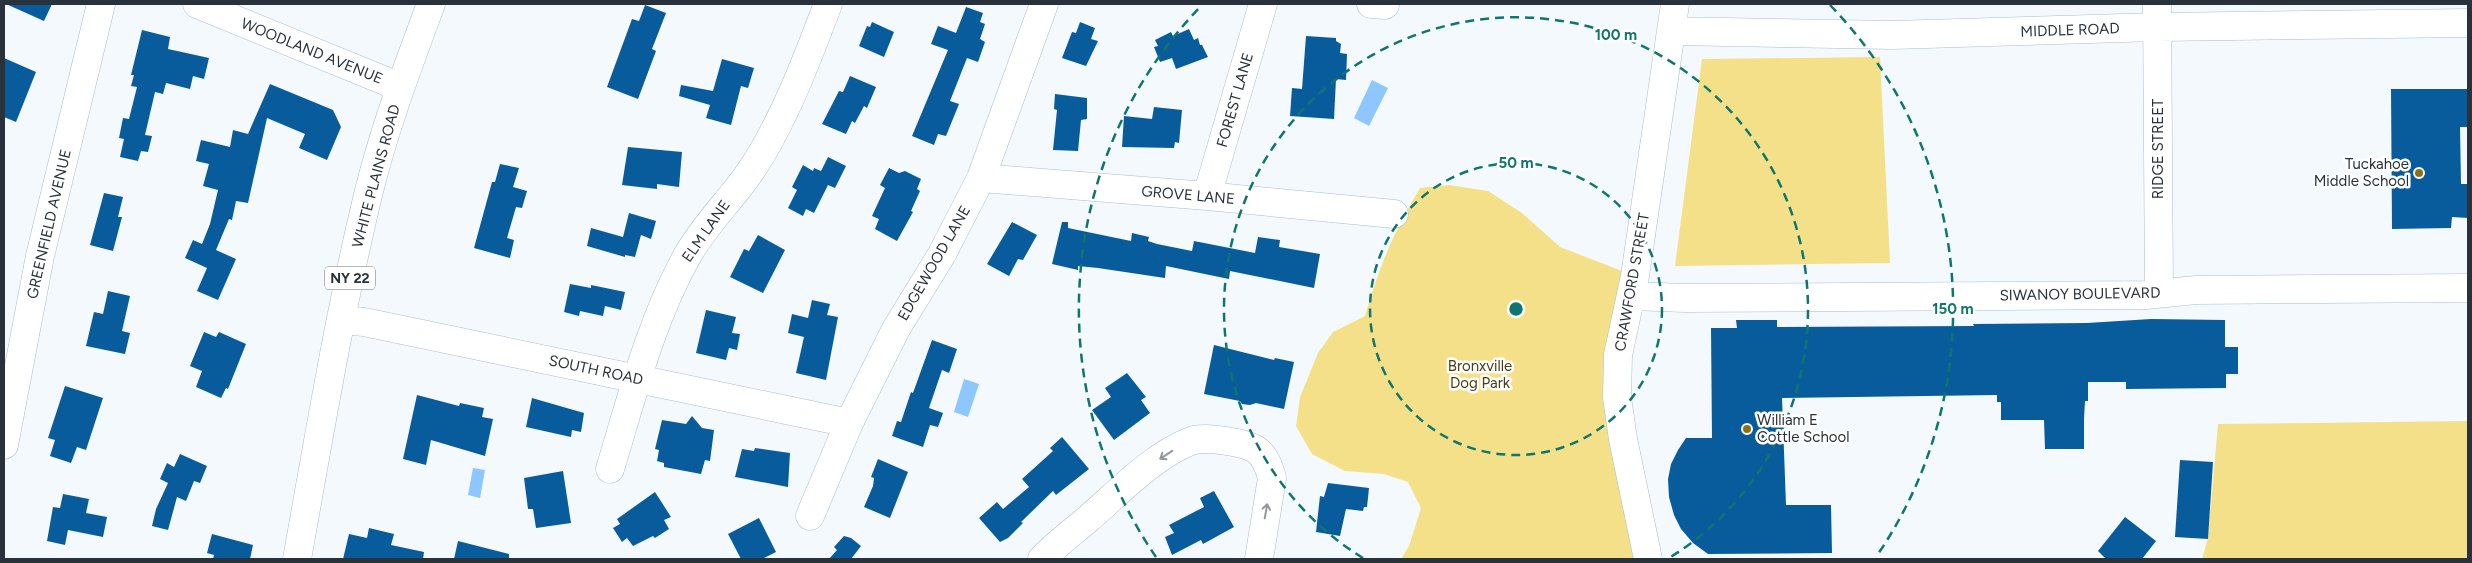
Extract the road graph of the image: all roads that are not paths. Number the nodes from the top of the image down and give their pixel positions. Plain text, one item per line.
1 (101, 4) edge
2 (197, 4) edge
3 (431, 4) edge
4 (828, 4) edge
5 (1044, 4) edge
6 (1263, 4) edge
7 (1674, 4) edge
8 (2157, 15) edge
9 (2468, 23) edge
10 (1671, 31) junction
11 (400, 86) junction
12 (981, 178) junction
13 (1207, 196) junction
14 (1394, 214) dead end
15 (2468, 288) edge
16 (2158, 294) junction
17 (1632, 296) junction
18 (342, 320) junction
19 (637, 379) junction
20 (850, 423) junction
21 (4, 445) edge
22 (610, 469) dead end
23 (810, 516) dead end
24 (298, 559) edge
25 (1042, 559) edge
26 (1259, 559) edge
27 (1648, 559) edge

1 - 21 street, GREENFIELD AVENUE
2 - 11 street, WOODLAND AVENUE
3 - 11 street, WHITE PLAINS ROAD / NY 22
4 - 19 street, ELM LANE
5 - 12 street, EDGEWOOD LANE
6 - 13 street, FOREST LANE
7 - 10 street, CRAWFORD STREET
8 - 9 street, MIDDLE ROAD
8 - 10 street, MIDDLE ROAD
8 - 16 street, RIDGE STREET
10 - 17 street, CRAWFORD STREET
11 - 18 street, WHITE PLAINS ROAD / NY 22
12 - 13 street, GROVE LANE
12 - 20 street, EDGEWOOD LANE
13 - 14 street, GROVE LANE
15 - 16 street, SIWANOY BOULEVARD
16 - 17 street, SIWANOY BOULEVARD
17 - 27 street, CRAWFORD STREET
18 - 19 street, SOUTH ROAD
18 - 24 street, WHITE PLAINS ROAD / NY 22
19 - 20 street, SOUTH ROAD
19 - 22 street, ELM LANE
20 - 23 street, EDGEWOOD LANE
26 -> 25 street

